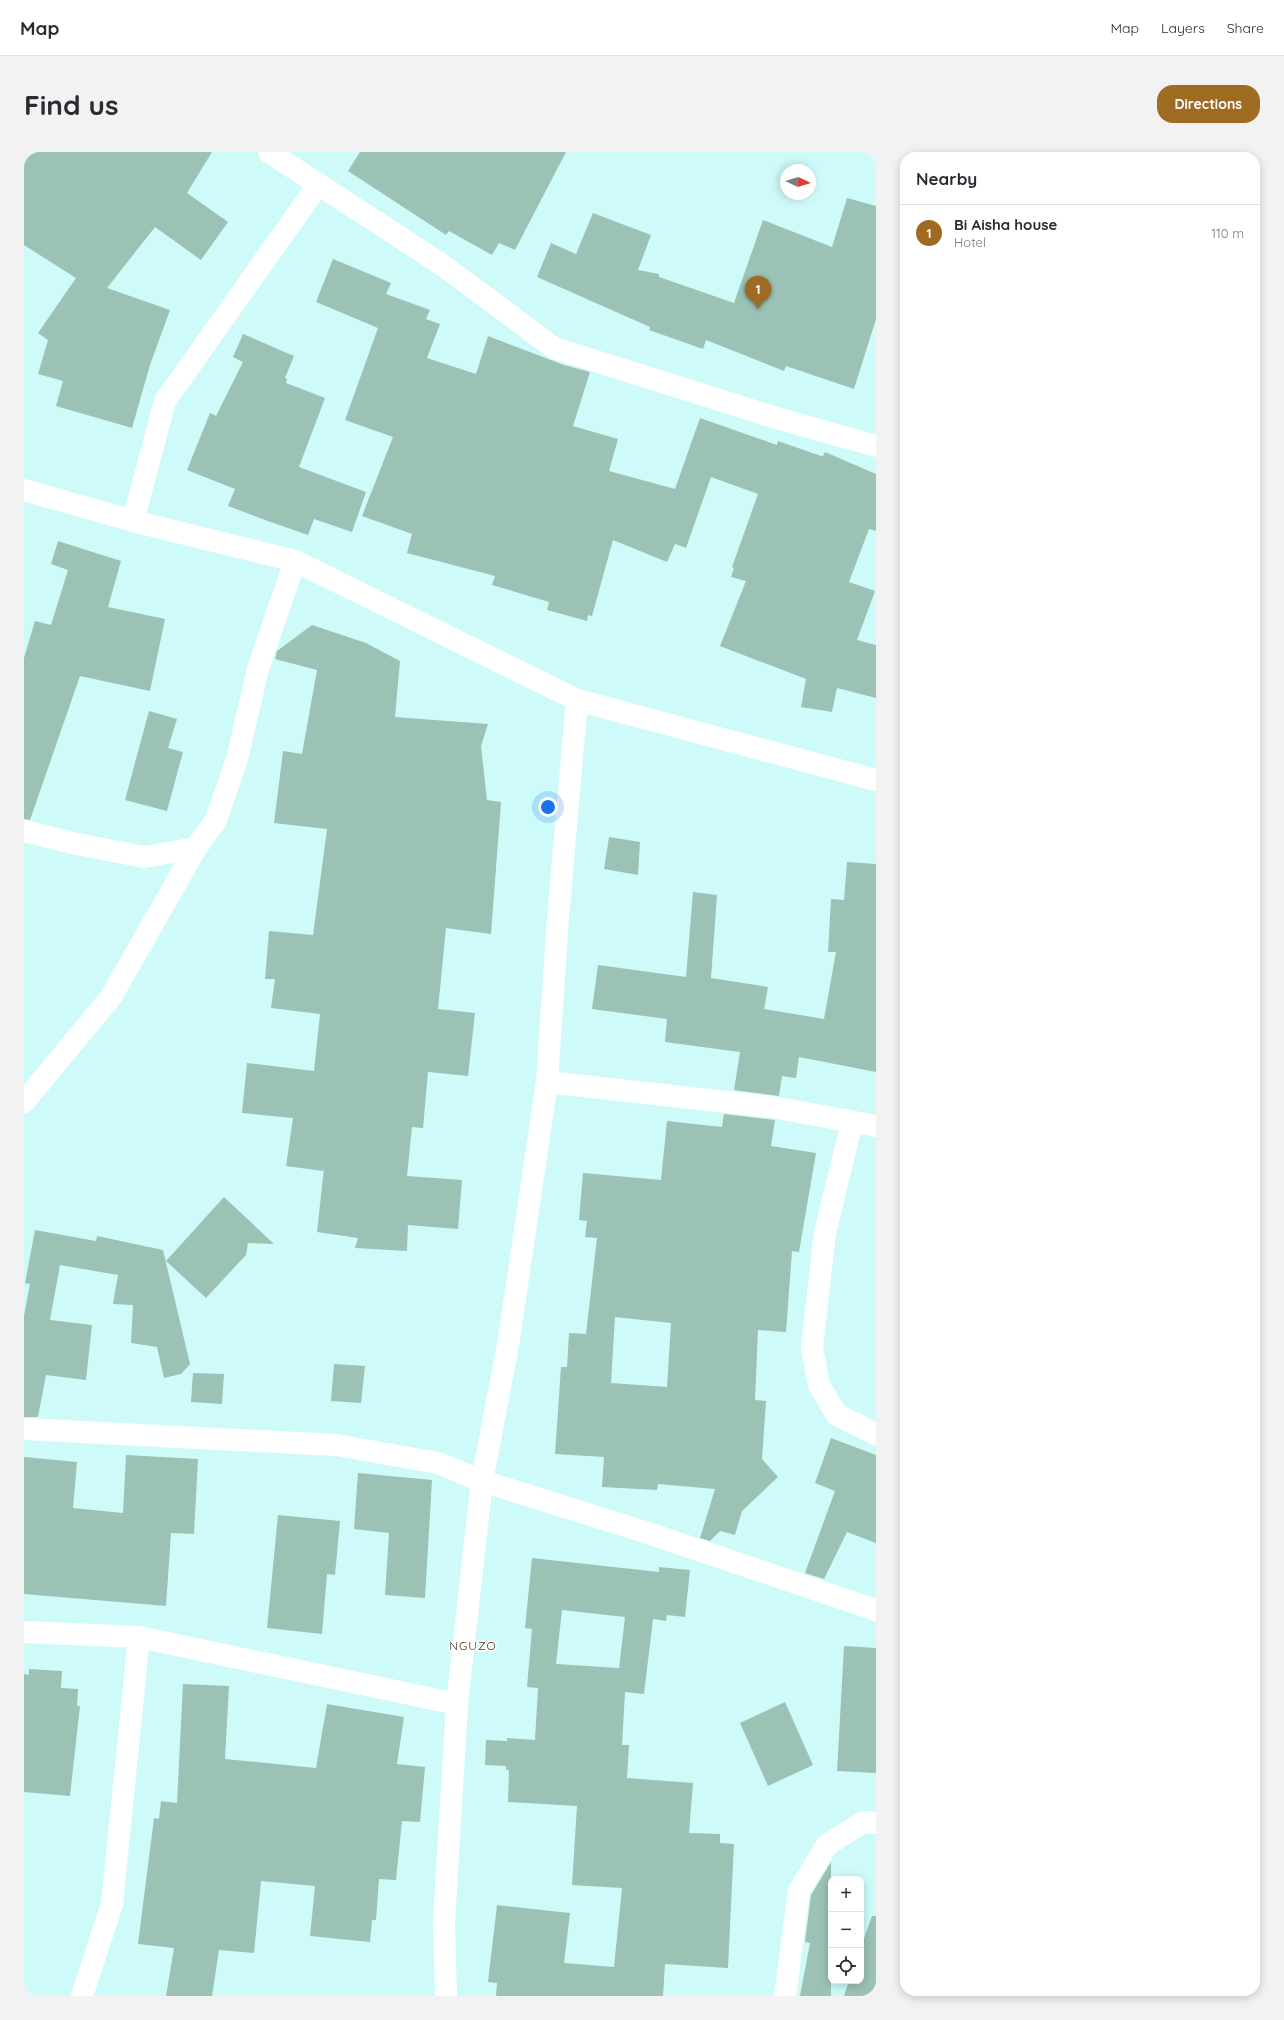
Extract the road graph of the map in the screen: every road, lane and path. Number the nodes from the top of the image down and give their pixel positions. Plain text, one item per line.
1 (269, 152) edge
2 (318, 186) junction
3 (876, 446) edge
4 (24, 490) edge
5 (133, 521) junction
6 (295, 561) junction
7 (577, 700) junction
8 (876, 780) edge
9 (24, 831) edge
10 (196, 848) junction
11 (547, 1082) junction
12 (24, 1102) edge
13 (852, 1122) junction
14 (876, 1126) edge
15 (24, 1429) edge
16 (876, 1434) edge
17 (482, 1481) junction
18 (876, 1610) edge
19 (24, 1632) edge
20 (139, 1638) junction
21 (457, 1704) junction
22 (876, 1823) edge
23 (82, 1996) edge
24 (446, 1996) edge
25 (785, 1996) edge

1 - 2 street
2 - 3 street
2 - 5 street
4 - 5 street
5 - 6 street
6 - 7 street
6 - 10 street
7 - 8 street
7 - 11 street
9 - 10 street
10 - 12 street
11 - 13 street
11 - 17 street
13 - 14 street
13 - 16 street
15 - 17 street
17 - 18 street
17 - 21 street
19 - 20 street
20 - 21 street
20 - 23 street
21 - 24 street
22 - 25 street

